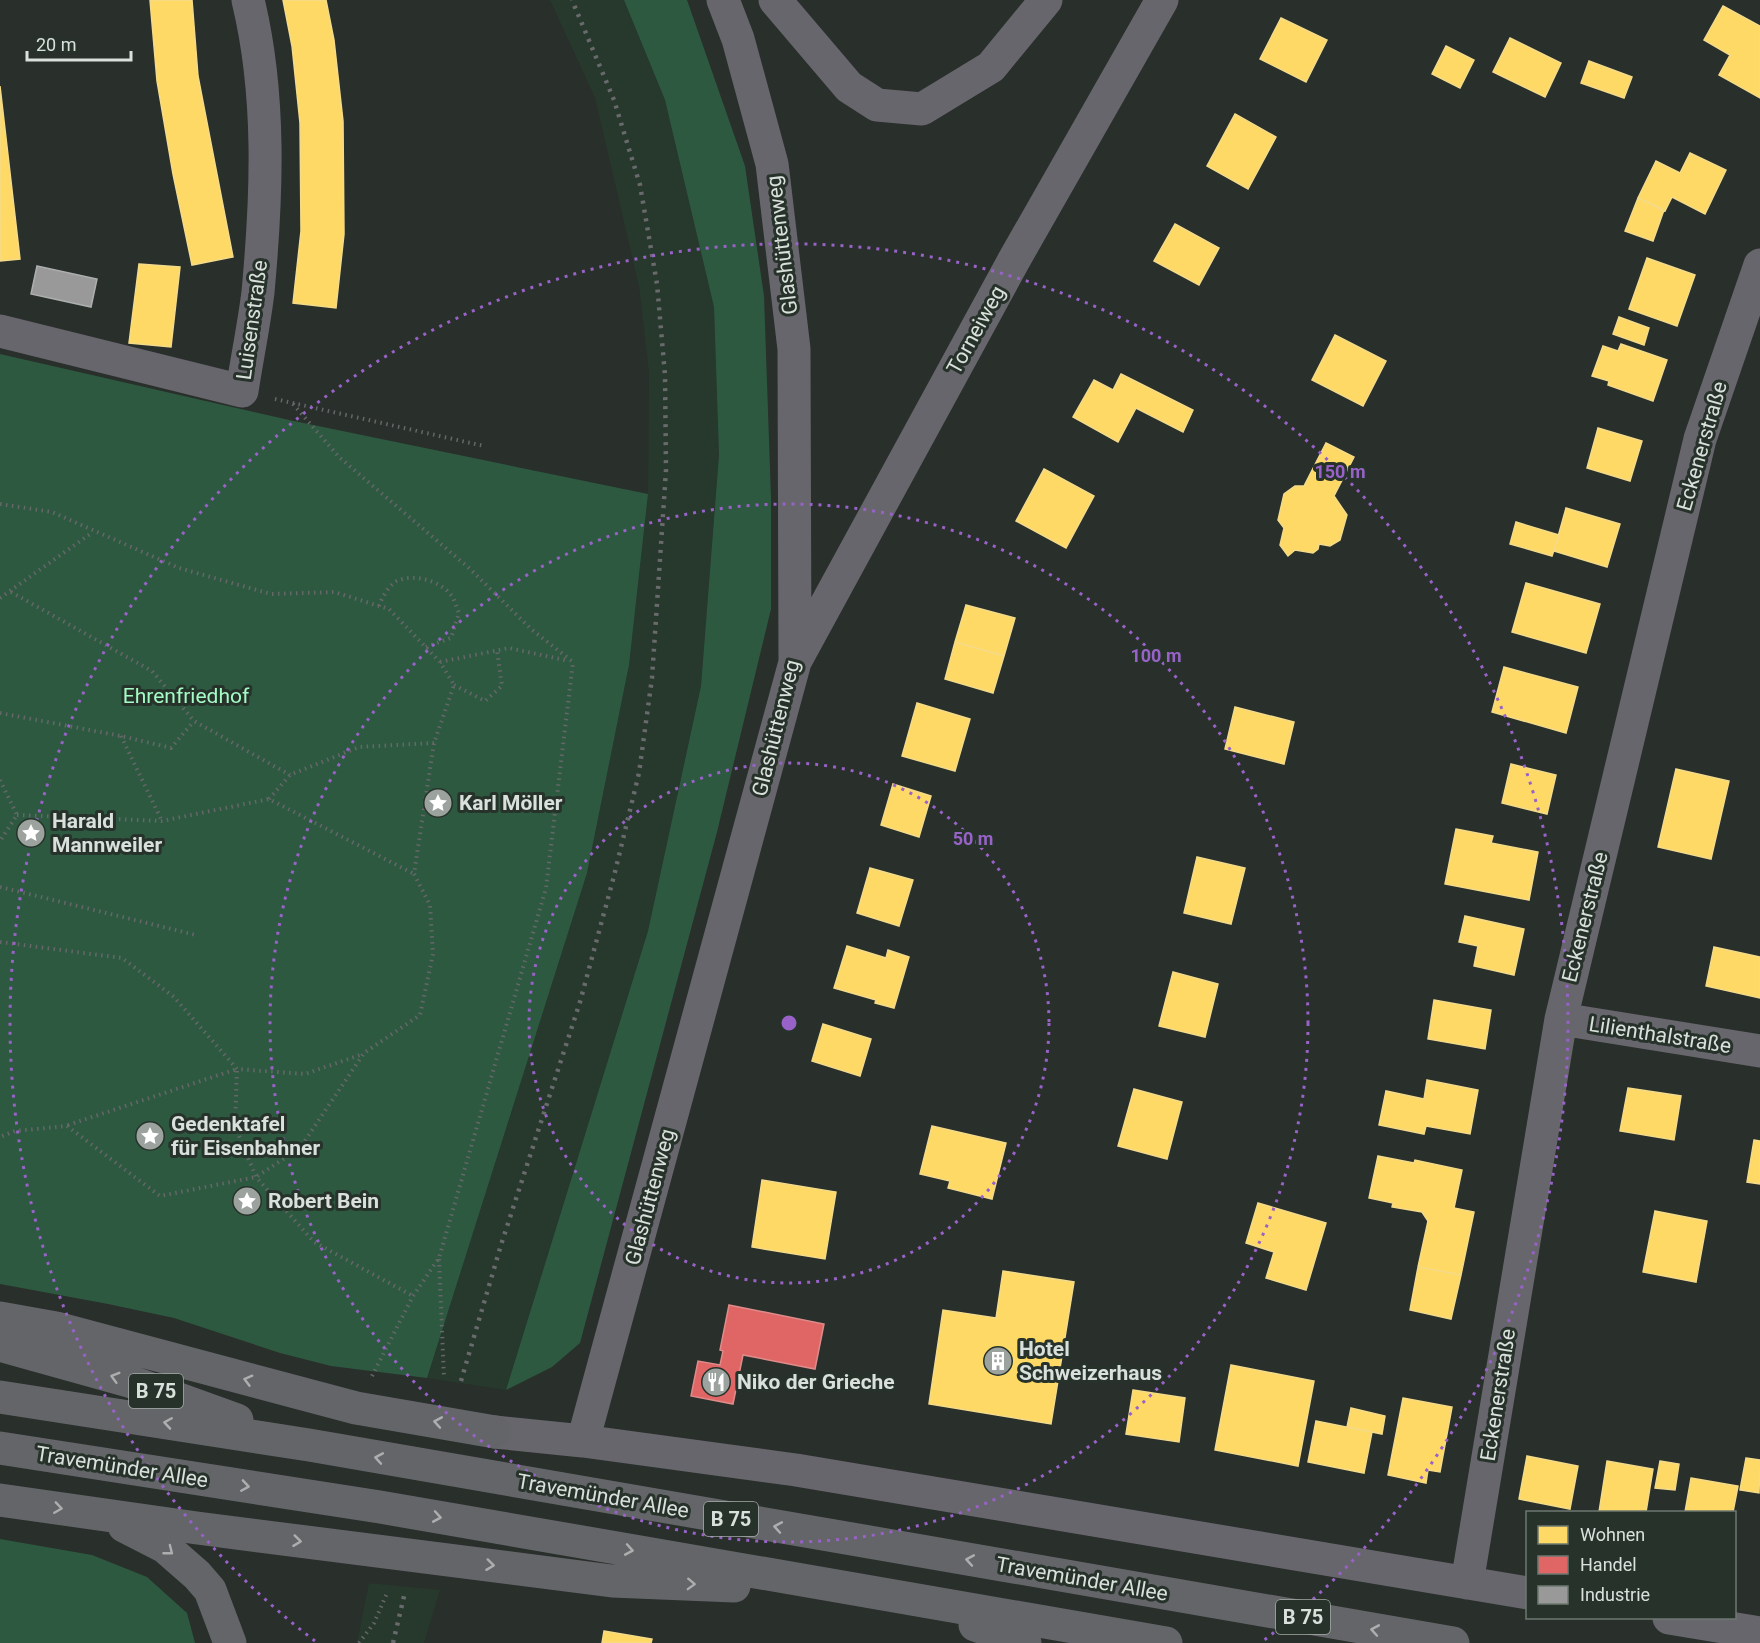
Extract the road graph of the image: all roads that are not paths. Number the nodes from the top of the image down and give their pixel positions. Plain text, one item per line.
1 (248, 0) edge
2 (723, 0) edge
3 (775, 0) edge
4 (1047, 0) edge
5 (1162, 0) edge
6 (1760, 265) edge
7 (0, 331) edge
8 (795, 662) junction
9 (1561, 1019) junction
10 (1760, 1051) edge
11 (0, 1318) edge
12 (0, 1345) edge
13 (0, 1397) edge
14 (495, 1432) joint
15 (583, 1441) junction
16 (309, 1446) junction
17 (0, 1448) edge
18 (0, 1500) edge
19 (99, 1514) junction
20 (1467, 1583) junction
21 (882, 1593) junction
22 (1526, 1593) edge
23 (1680, 1619) edge
24 (1760, 1633) edge
25 (230, 1643) edge
26 (1024, 1643) edge
27 (1166, 1643) edge
28 (1453, 1643) edge

1 - 7 street, Luisenstraße
2 - 8 street, Glashüttenweg
3 - 4 street
5 - 8 street, Torneiweg
6 - 9 street, Eckenerstraße
8 - 15 street, Glashüttenweg
9 - 10 street, Lilienthalstraße
9 - 20 street, Eckenerstraße
14 -> 11 highway
16 -> 12 highway, B 75
16 -> 13 highway, Travemünder Allee
14 - 15 street
15 - 20 street
28 -> 16 highway, Travemünder Allee / B 75
17 -> 21 highway, Travemünder Allee
18 -> 19 highway
19 -> 21 highway
19 -> 25 highway
20 - 22 street
21 - 26 highway
21 - 27 highway, Travemünder Allee
23 - 24 street

